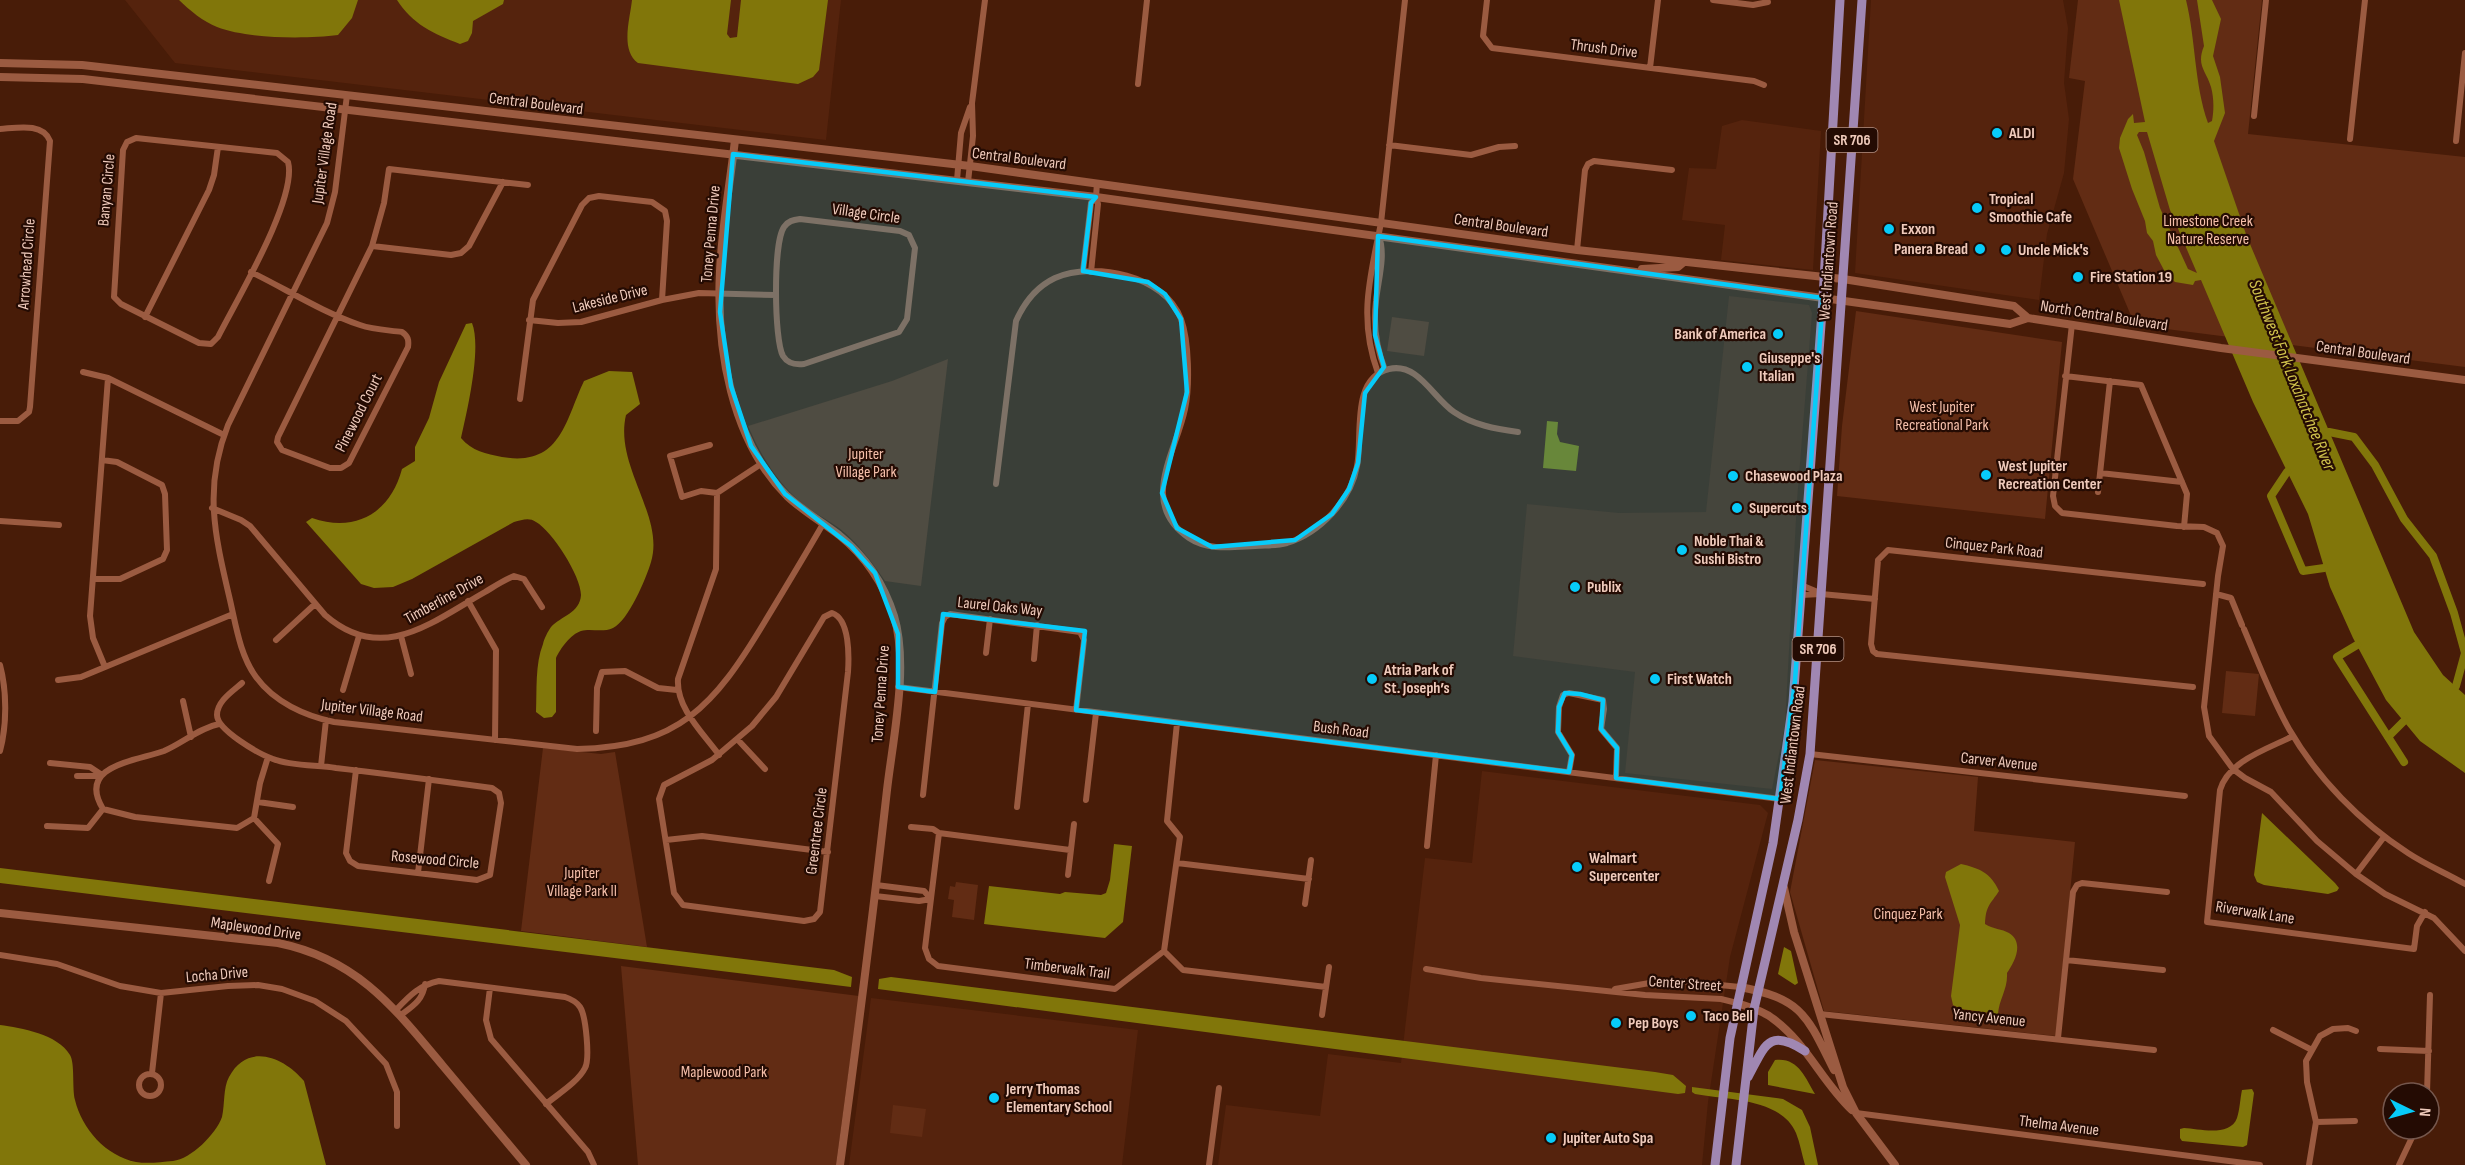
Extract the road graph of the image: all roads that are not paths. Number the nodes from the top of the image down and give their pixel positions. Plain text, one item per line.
1 (985, 0) edge
2 (1147, 0) edge
3 (1405, 0) edge
4 (1487, 0) edge
5 (1658, 0) edge
6 (1713, 0) edge
7 (1840, 0) edge
8 (1862, 0) edge
9 (2266, 0) edge
10 (2365, 0) edge
11 (1768, 2) dead end
12 (2465, 53) edge
13 (0, 63) edge
14 (1650, 68) junction
15 (0, 77) edge
16 (1138, 84) dead end
17 (1764, 86) dead end
18 (347, 95) junction
19 (972, 103) junction
20 (346, 110) junction
21 (2254, 116) dead end
22 (0, 129) edge
23 (2350, 139) dead end
24 (735, 140) junction
25 (2456, 141) dead end
26 (1389, 145) junction
27 (1515, 146) dead end
28 (218, 147) junction
29 (733, 154) junction
30 (958, 165) junction
31 (970, 166) junction
32 (1672, 170) dead end
33 (957, 180) junction
34 (503, 182) junction
35 (968, 182) junction
36 (1097, 183) junction
37 (528, 185) dead end
38 (1096, 197) junction
39 (1381, 223) junction
40 (1378, 236) junction
41 (372, 246) junction
42 (1556, 247) junction
43 (1577, 250) junction
44 (1555, 261) junction
45 (1684, 262) junction
46 (1620, 270) junction
47 (1083, 271) junction
48 (251, 272) junction
49 (1091, 272) junction
50 (1824, 277) junction
51 (1843, 279) junction
52 (719, 292) junction
53 (294, 293) junction
54 (776, 295) junction
55 (1823, 298) junction
56 (662, 300) junction
57 (1841, 301) junction
58 (339, 316) junction
59 (145, 317) junction
60 (2028, 318) junction
61 (529, 320) junction
62 (2072, 324) junction
63 (2221, 348) joint
64 (1385, 370) junction
65 (83, 372) dead end
66 (1378, 373) junction
67 (2065, 376) junction
68 (108, 378) junction
69 (2465, 380) edge
70 (2110, 381) junction
71 (520, 399) dead end
72 (0, 421) edge
73 (1518, 432) dead end
74 (224, 435) junction
75 (710, 445) dead end
76 (102, 460) junction
77 (761, 464) junction
78 (2100, 473) junction
79 (2182, 482) junction
80 (996, 484) dead end
81 (2098, 492) dead end
82 (717, 493) junction
83 (212, 508) junction
84 (0, 521) edge
85 (824, 524) junction
86 (59, 525) dead end
87 (2184, 527) junction
88 (93, 579) junction
89 (2203, 584) dead end
90 (1801, 585) junction
91 (1821, 594) junction
92 (2216, 594) junction
93 (1801, 595) junction
94 (1875, 599) junction
95 (468, 602) junction
96 (315, 604) junction
97 (542, 607) dead end
98 (233, 614) junction
99 (990, 619) junction
100 (1037, 625) junction
101 (359, 636) junction
102 (402, 636) junction
103 (276, 640) dead end
104 (986, 653) dead end
105 (1034, 659) dead end
106 (0, 665) edge
107 (105, 667) junction
108 (411, 674) dead end
109 (58, 680) dead end
110 (242, 683) dead end
111 (898, 687) junction
112 (2193, 687) dead end
113 (343, 690) dead end
114 (677, 690) junction
115 (935, 692) junction
116 (183, 701) dead end
117 (1028, 704) junction
118 (1076, 710) junction
119 (1096, 713) junction
120 (691, 716) junction
121 (326, 720) junction
122 (1177, 723) junction
123 (219, 724) junction
124 (596, 731) dead end
125 (2293, 736) junction
126 (191, 737) junction
127 (495, 740) junction
128 (738, 740) junction
129 (0, 751) edge
130 (1810, 754) junction
131 (719, 755) junction
132 (1436, 755) junction
133 (268, 757) junction
134 (50, 763) dead end
135 (321, 766) junction
136 (765, 769) dead end
137 (2233, 769) junction
138 (356, 770) junction
139 (1569, 772) junction
140 (77, 776) dead end
141 (101, 776) junction
142 (1616, 778) junction
143 (429, 779) junction
144 (923, 795) dead end
145 (2186, 796) dead end
146 (1780, 799) junction
147 (1086, 800) dead end
148 (258, 802) junction
149 (293, 807) dead end
150 (1017, 807) dead end
151 (103, 809) junction
152 (254, 818) junction
153 (1074, 824) dead end
154 (47, 826) dead end
155 (911, 827) dead end
156 (939, 833) junction
157 (2384, 837) junction
158 (666, 840) junction
159 (1427, 846) dead end
160 (1070, 850) junction
161 (828, 852) junction
162 (1311, 860) dead end
163 (1177, 863) junction
164 (418, 873) junction
165 (2356, 874) junction
166 (1068, 875) dead end
167 (1309, 879) junction
168 (1783, 880) junction
169 (269, 881) dead end
170 (2465, 884) edge
171 (876, 885) junction
172 (2167, 892) dead end
173 (875, 896) junction
174 (931, 898) junction
175 (1305, 904) dead end
176 (2425, 912) junction
177 (0, 913) edge
178 (1164, 951) junction
179 (2465, 951) edge
180 (0, 955) edge
181 (2066, 960) junction
182 (1329, 967) dead end
183 (1426, 969) dead end
184 (2163, 970) dead end
185 (425, 984) junction
186 (1326, 987) junction
187 (1740, 987) junction
188 (490, 988) junction
189 (1609, 990) junction
190 (1758, 991) junction
191 (161, 993) junction
192 (2430, 995) dead end
193 (1737, 1003) junction
194 (1754, 1009) junction
195 (398, 1012) junction
196 (1820, 1014) junction
197 (1322, 1016) dead end
198 (2273, 1030) dead end
199 (2356, 1031) dead end
200 (2058, 1038) junction
201 (2310, 1049) junction
202 (2380, 1049) dead end
203 (2154, 1050) dead end
204 (1805, 1051) junction
205 (2429, 1051) junction
206 (152, 1073) dead end
207 (2428, 1081) edge
208 (1744, 1085) junction
209 (1843, 1087) junction
210 (1218, 1088) dead end
211 (546, 1104) junction
212 (1856, 1113) junction
213 (2355, 1121) dead end
214 (2316, 1122) junction
215 (398, 1126) dead end
216 (2411, 1141) edge
217 (526, 1165) edge
218 (594, 1165) edge
219 (840, 1165) edge
220 (1209, 1165) edge
221 (1715, 1165) edge
222 (1736, 1165) edge
223 (1895, 1165) edge
224 (2260, 1165) edge
225 (2310, 1165) edge
226 (2400, 1165) edge

1 - 19 street
2 - 16 street
3 - 26 street
4 - 14 street, Thrush Drive
5 - 14 street
6 - 11 street
7 - 50 main road, West Indiantown Road / SR 706
8 - 51 main road, West Indiantown Road / SR 706
9 - 21 street
10 - 23 street
12 - 25 street
13 - 18 street, Central Boulevard
14 - 17 street, Thrush Drive
15 - 20 street, Central Boulevard
18 - 20 street, Jupiter Village Road
18 - 24 street, Central Boulevard
19 - 30 street
19 - 31 street
20 - 29 street, Central Boulevard
20 - 53 street, Jupiter Village Road
22 - 72 street, Arrowhead Circle
24 - 29 street, Toney Penna Drive
24 - 30 street, Central Boulevard
26 - 27 street
26 - 39 street
28 - 48 street, Banyan Circle
28 - 59 street
28 - 59 street, Banyan Circle
29 - 33 street, Central Boulevard
29 - 52 street, Toney Penna Drive
30 - 31 street, Central Boulevard
30 - 33 street
31 - 35 street
31 - 36 street, Central Boulevard
32 - 43 street
33 - 35 street, Central Boulevard
34 - 37 street
34 - 41 street
34 - 41 street
35 - 38 street, Central Boulevard
36 - 38 street
36 - 39 street, Central Boulevard
38 - 40 street, Central Boulevard
38 - 47 street
38 - 49 street
39 - 40 street
39 - 42 street, Central Boulevard
40 - 44 street, Central Boulevard
40 - 64 street
40 - 66 street
41 - 58 street
42 - 43 street, Central Boulevard
42 - 44 street
43 - 45 street, Central Boulevard
44 - 46 street, Central Boulevard
45 - 46 street
45 - 50 street, Central Boulevard
46 - 55 street, Central Boulevard
47 - 49 street
47 - 80 street
48 - 53 street, Pinewood Court
48 - 59 street, Banyan Circle
49 - 66 street
50 - 51 street, Central Boulevard
50 - 55 main road, West Indiantown Road / SR 706
51 - 57 main road, West Indiantown Road / SR 706
51 - 60 street, Central Boulevard
52 - 54 street, Lakeside Drive
52 - 56 street, Lakeside Drive
52 - 77 street, Toney Penna Drive
53 - 58 street, Pinewood Court
53 - 74 street, Jupiter Village Road
54 - 54 street, Village Circle
55 - 57 street, Central Boulevard
55 - 90 main road, West Indiantown Road / SR 706
56 - 61 street, Lakeside Drive
56 - 61 street
57 - 60 street, North Central Boulevard
57 - 91 main road, West Indiantown Road / SR 706
58 - 58 street, Pinewood Court
60 - 62 street, North Central Boulevard
61 - 71 street
62 - 63 street, North Central Boulevard
62 - 67 street
63 - 69 street, Central Boulevard
64 - 66 street
64 - 73 street
65 - 68 street
67 - 70 street
67 - 87 street
68 - 74 street
68 - 76 street
70 - 78 street
70 - 79 street
74 - 83 street, Jupiter Village Road
75 - 82 street
76 - 88 street
76 - 88 street
77 - 82 street
77 - 85 street, Toney Penna Drive
78 - 79 street
78 - 81 street
79 - 87 street
82 - 114 street
83 - 96 street, Timberline Drive
83 - 98 street, Jupiter Village Road
84 - 86 street
85 - 111 street, Toney Penna Drive
85 - 120 street, Jupiter Village Road
87 - 92 street
88 - 107 street
89 - 94 street, Cinquez Park Road
90 - 91 street
90 - 93 main road, West Indiantown Road / SR 706
91 - 93 street
91 - 94 street
91 - 130 main road, West Indiantown Road / SR 706
92 - 125 street
92 - 137 street
93 - 146 main road, West Indiantown Road / SR 706
94 - 112 street, Cinquez Park Road
95 - 97 street, Timberline Drive
95 - 102 street, Timberline Drive
95 - 127 street
96 - 101 street, Timberline Drive
96 - 103 street
98 - 107 street
98 - 121 street, Jupiter Village Road
99 - 100 street, Laurel Oaks Way
99 - 104 street
99 - 115 street, Laurel Oaks Way
100 - 105 street
100 - 118 street, Laurel Oaks Way
101 - 102 street, Timberline Drive
101 - 113 street
102 - 108 street
106 - 129 street
107 - 109 street
110 - 123 street
111 - 115 street, Bush Road
111 - 171 street, Toney Penna Drive
114 - 120 street
114 - 124 street
115 - 117 street, Bush Road
115 - 144 street, Laurel Oaks Way
116 - 126 street
117 - 118 street, Bush Road
117 - 150 street
118 - 119 street, Bush Road
119 - 122 street, Bush Road
119 - 147 street
120 - 127 street, Jupiter Village Road
120 - 131 street
121 - 127 street, Jupiter Village Road
121 - 135 street
122 - 132 street, Bush Road
122 - 163 street
123 - 126 street
123 - 133 street, Rosewood Circle
125 - 137 street
125 - 157 street
126 - 141 street
128 - 131 street, Greentree Circle
128 - 136 street
128 - 161 street, Greentree Circle
130 - 145 street, Carver Avenue
130 - 168 main road, West Indiantown Road / SR 706
131 - 158 street, Greentree Circle
132 - 139 street, Bush Road
132 - 159 street
133 - 135 street, Rosewood Circle
133 - 148 street
134 - 141 street
135 - 138 street, Rosewood Circle
137 - 165 street
137 - 176 street, Riverwalk Lane
138 - 143 street, Rosewood Circle
138 - 164 street, Rosewood Circle
139 - 142 street, Bush Road
139 - 142 street
140 - 141 street
141 - 151 street
142 - 146 street, Bush Road
143 - 164 street
143 - 164 street, Rosewood Circle
146 - 187 main road, West Indiantown Road / SR 706
148 - 149 street
148 - 152 street
151 - 152 street
151 - 154 street
152 - 169 street
153 - 160 street
155 - 156 street
156 - 160 street
156 - 174 street, Timberwalk Trail
157 - 165 street
157 - 170 street
158 - 161 street
158 - 161 street, Greentree Circle
160 - 166 street
162 - 167 street
163 - 167 street
163 - 178 street
165 - 176 street
167 - 175 street
168 - 190 main road, West Indiantown Road / SR 706
168 - 196 street, Center Street
171 - 173 street, Toney Penna Drive
171 - 174 street
172 - 181 street
173 - 174 street
173 - 219 street, Toney Penna Drive
174 - 178 street, Timberwalk Trail
176 - 179 street
177 - 195 street, Maplewood Drive
178 - 186 street
180 - 191 street, Locha Drive
181 - 184 street
181 - 200 street
182 - 186 street
183 - 189 street, Center Street
185 - 188 street
185 - 195 street
185 - 195 street
186 - 197 street
187 - 189 street, Center Street
187 - 190 street
187 - 193 main road, West Indiantown Road / SR 706
188 - 211 street
188 - 211 street
189 - 193 street, Center Street
190 - 194 main road, West Indiantown Road / SR 706
190 - 209 street
191 - 206 street
191 - 215 street, Locha Drive
192 - 205 street
193 - 194 street, Center Street
193 - 221 main road, West Indiantown Road / SR 706
194 - 204 street, Center Street
194 - 208 main road, West Indiantown Road / SR 706
195 - 217 street, Maplewood Drive
196 - 200 street, Yancy Avenue
196 - 209 street, Center Street
198 - 201 street
199 - 201 street
200 - 203 street, Yancy Avenue
201 - 214 street
202 - 205 street
204 - 208 main road
204 - 212 street, Center Street
205 - 207 street
208 - 222 main road, West Indiantown Road / SR 706
209 - 212 street, Center Street
210 - 220 street
211 - 218 street
212 - 223 street, Center Street
212 - 224 street, Thelma Avenue
213 - 214 street
214 - 225 street
216 - 226 street

